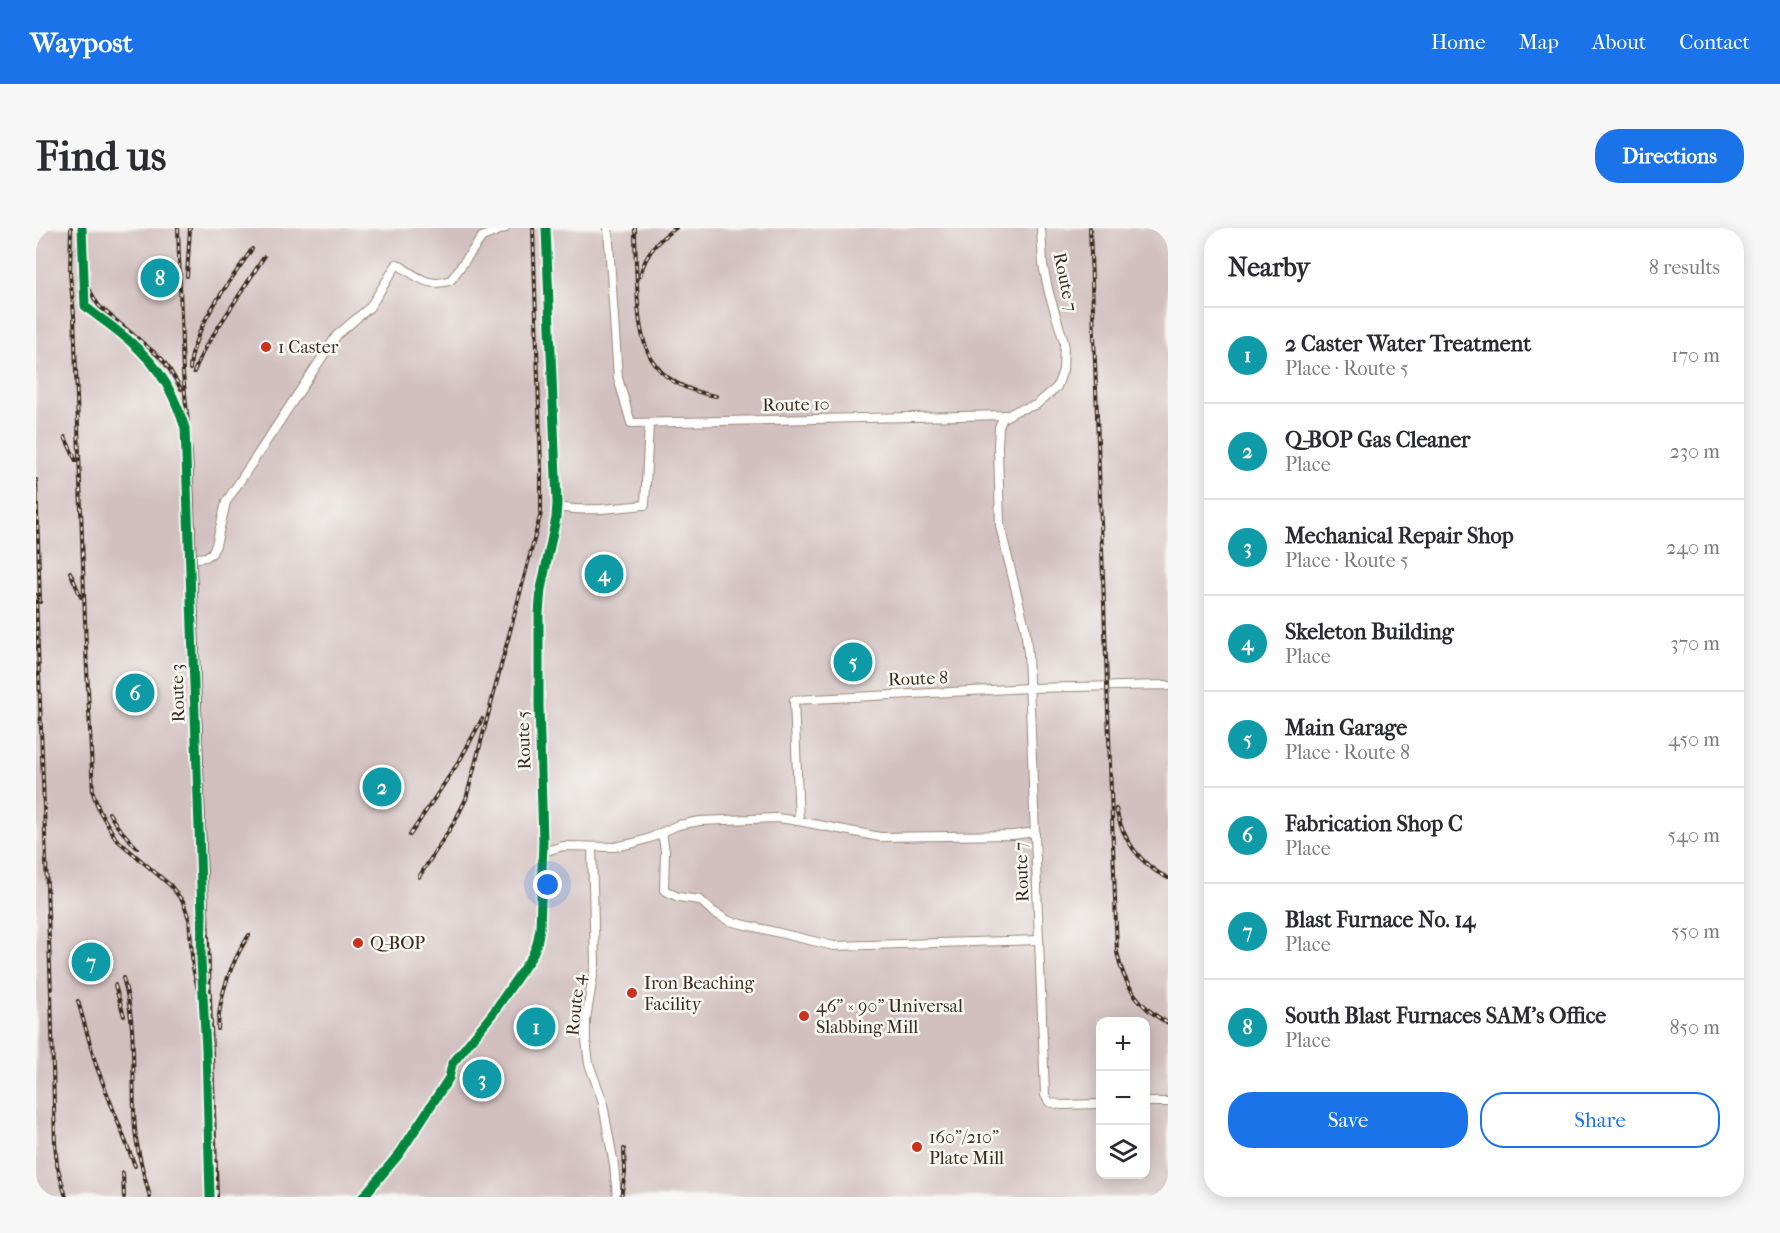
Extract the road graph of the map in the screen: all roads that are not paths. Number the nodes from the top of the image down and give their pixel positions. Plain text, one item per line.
1 (82, 228) edge
2 (504, 228) edge
3 (546, 228) edge
4 (608, 228) edge
5 (1041, 228) edge
6 (1064, 342) joint
7 (1008, 415) junction
8 (649, 423) junction
9 (557, 507) junction
10 (190, 559) junction
11 (1167, 686) edge
12 (1030, 688) junction
13 (800, 822) junction
14 (662, 832) junction
15 (1035, 832) junction
16 (592, 847) junction
17 (543, 852) junction
18 (1039, 940) junction
19 (1150, 1102) edge
20 (1168, 1102) edge
21 (1096, 1104) edge
22 (210, 1197) edge
23 (363, 1197) edge
24 (617, 1197) edge

1 - 10 street, Route 3
2 - 10 street
3 - 9 street, Route 5
4 - 8 street, Route 10
5 - 6 street, Route 7
6 - 7 street, Route 10
7 - 8 street, Route 10
7 - 12 street, Route 7
8 - 9 street
9 - 17 street, Route 5
10 - 22 street, Route 3
11 - 12 street, Route 8
12 - 13 street, Route 8
12 - 15 street, Route 7
13 - 14 street
13 - 15 street
14 - 16 street
14 - 18 street
15 - 18 street, Route 7
16 - 17 street
16 - 24 street, Route 4
17 - 23 street, Route 5
18 - 21 street, Route 7
19 - 20 street

